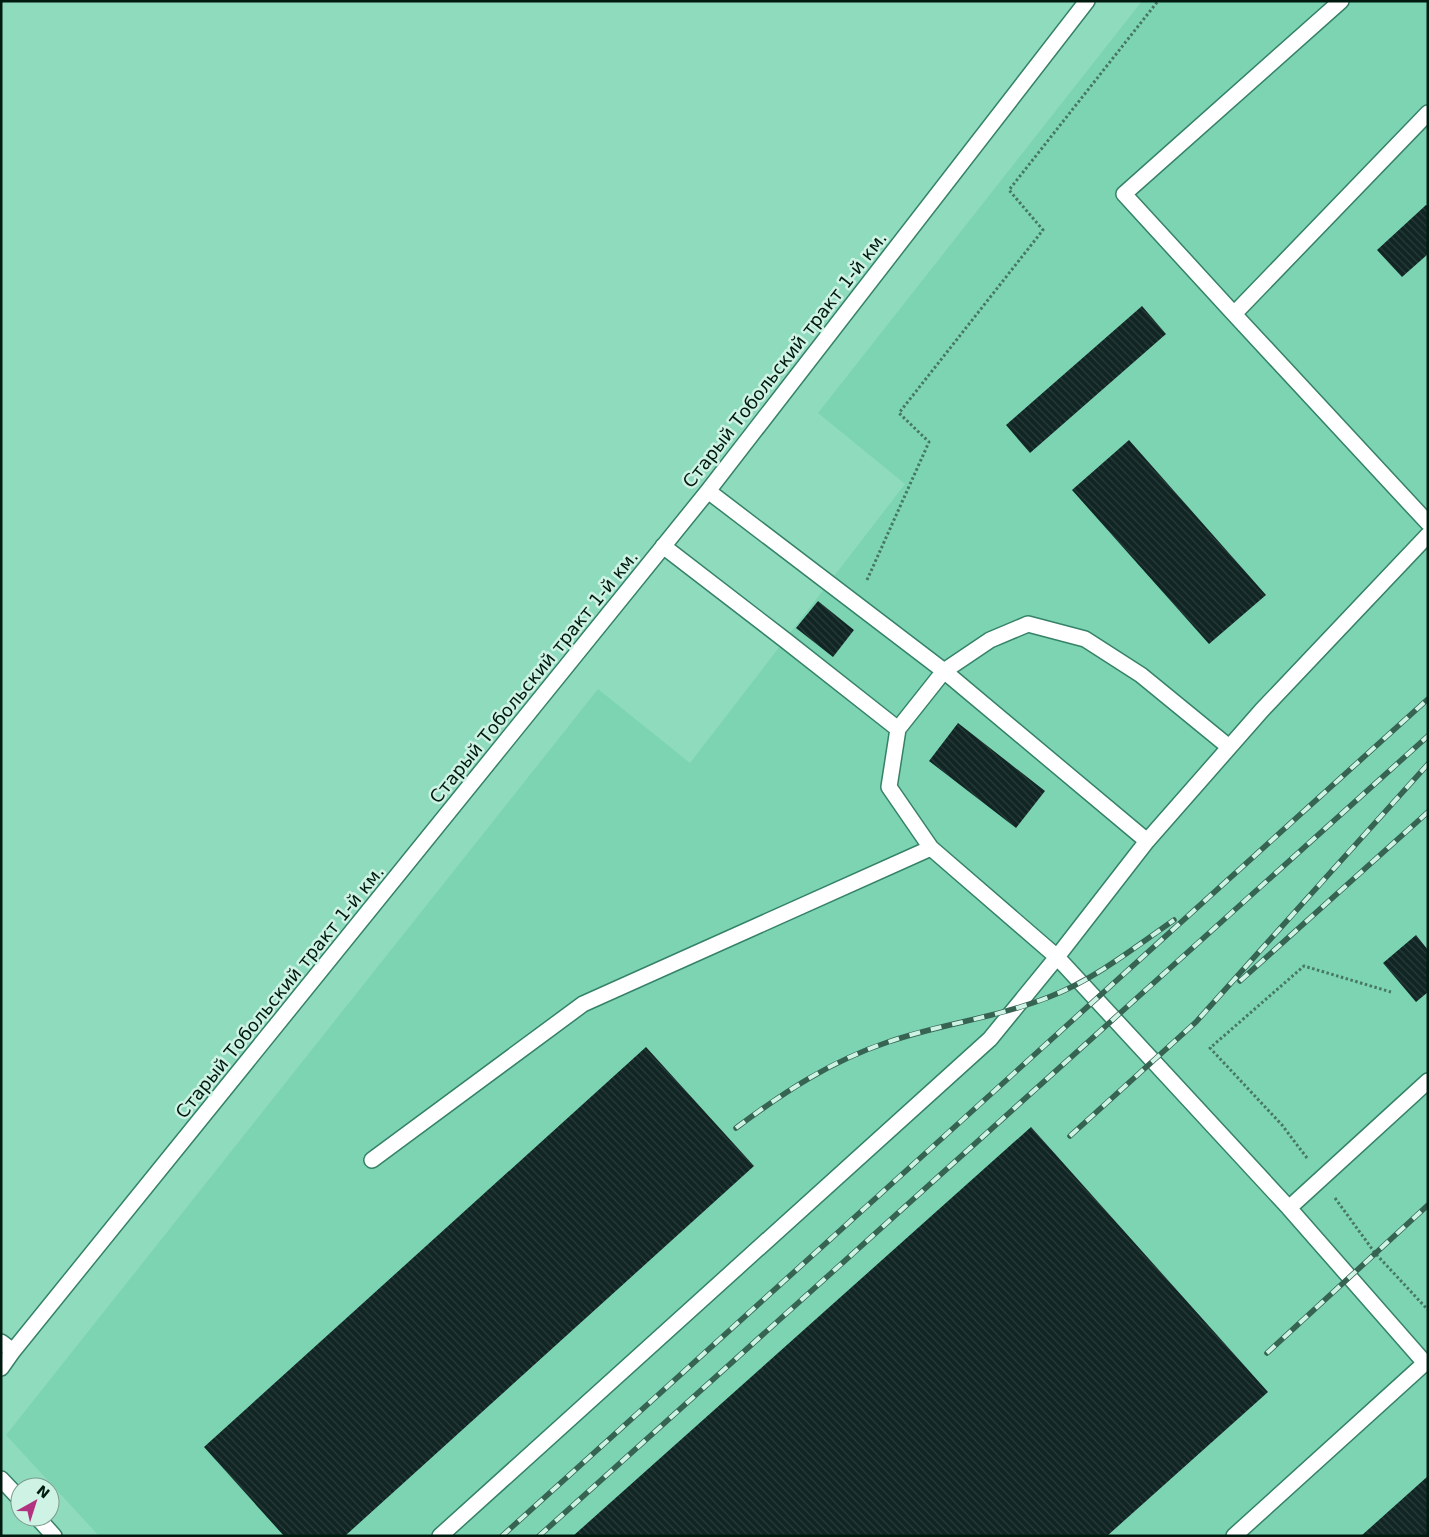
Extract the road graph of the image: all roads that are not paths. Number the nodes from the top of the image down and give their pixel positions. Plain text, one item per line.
1 (1087, 1) edge
2 (1341, 1) edge
3 (1428, 113) edge
4 (1234, 314) junction
5 (708, 491) junction
6 (1428, 523) edge
7 (1428, 535) edge
8 (663, 546) junction
9 (944, 671) junction
10 (898, 729) junction
11 (1229, 747) junction
12 (1146, 840) junction
13 (930, 848) junction
14 (1057, 957) junction
15 (1428, 1081) edge
16 (372, 1160) dead end
17 (1289, 1208) junction
18 (1, 1342) edge
19 (13, 1351) junction
20 (1426, 1362) edge
21 (1, 1368) edge
22 (1, 1479) edge
23 (10, 1488) edge
24 (440, 1536) edge
25 (1234, 1536) edge

1 - 5 lane, Старый Тобольский тракт 1-й км.
2 - 4 lane
3 - 4 lane
4 - 6 lane
5 - 8 lane, Старый Тобольский тракт 1-й км.
5 - 9 lane
7 - 11 lane
8 - 10 lane
8 - 19 lane, Старый Тобольский тракт 1-й км.
9 - 10 lane
9 - 11 lane
9 - 12 lane
10 - 13 lane
11 - 12 lane
12 - 14 lane
13 - 14 lane
13 - 16 lane
14 - 17 lane
14 - 24 lane
15 - 17 lane
17 - 20 lane
18 - 19 lane
19 - 21 lane, Старый Тобольский тракт 1-й км.
20 - 25 lane
22 - 23 lane

